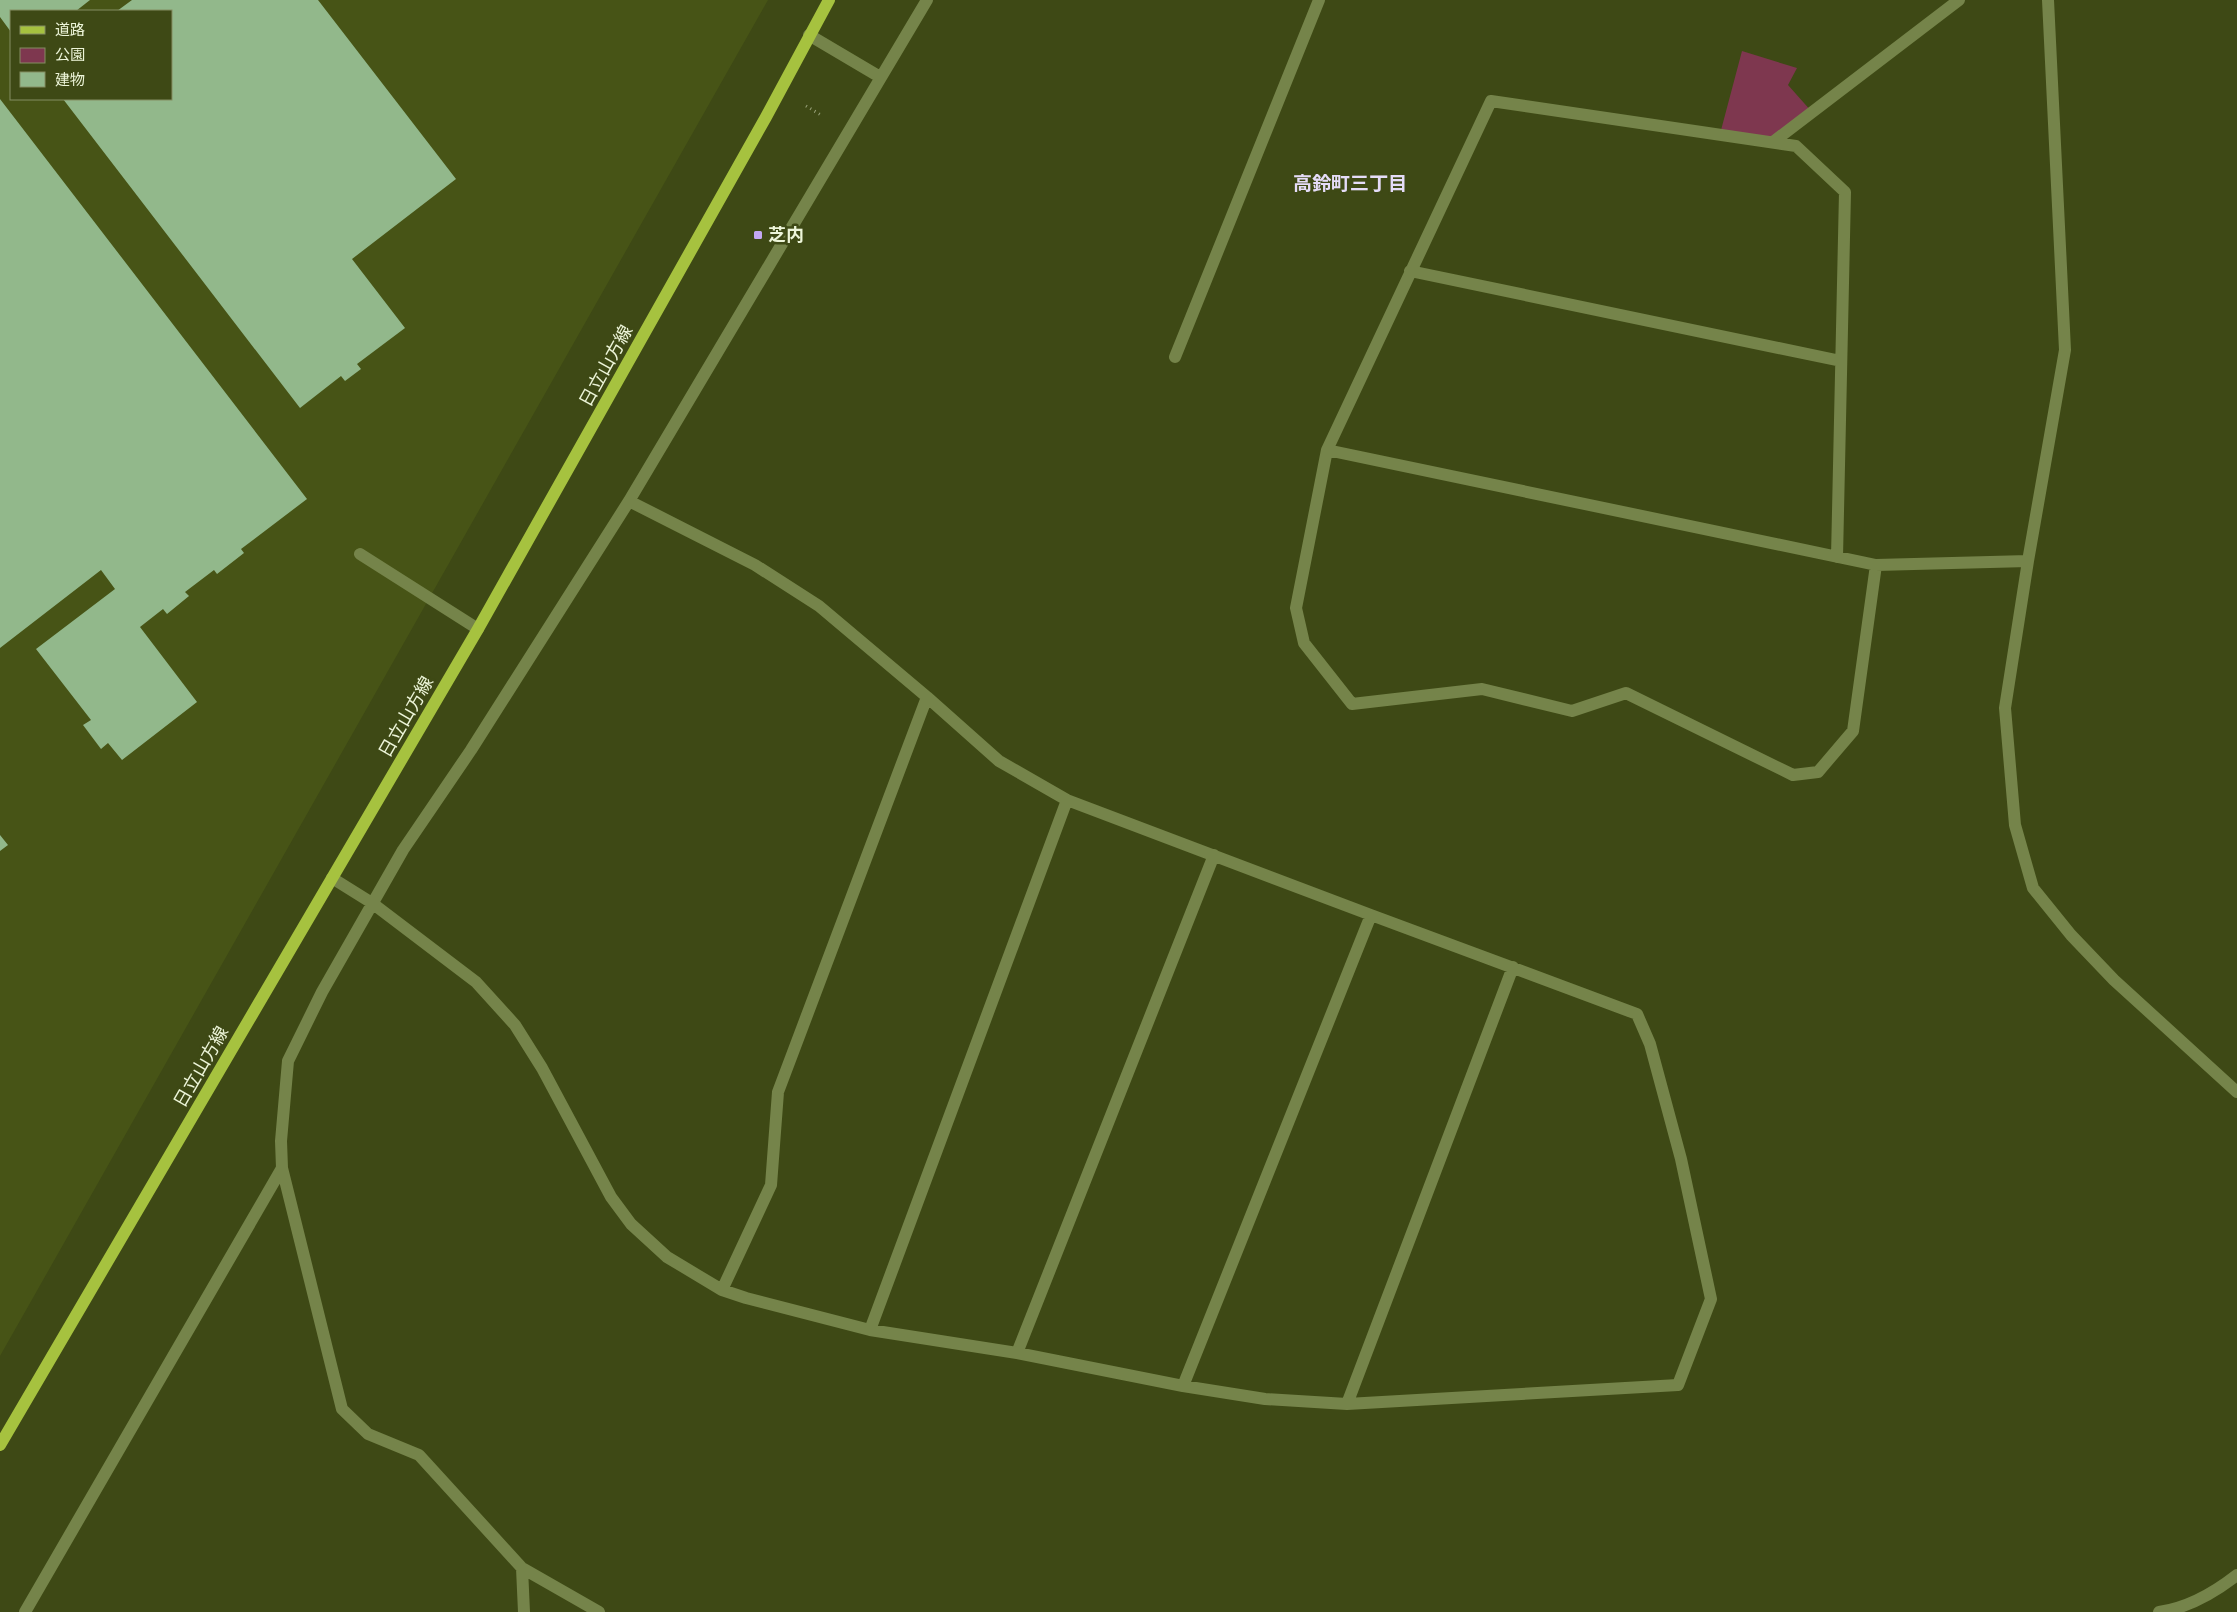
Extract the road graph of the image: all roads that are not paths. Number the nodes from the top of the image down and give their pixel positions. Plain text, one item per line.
1 (829, 0) edge
2 (927, 0) edge
3 (1319, 0) edge
4 (1959, 0) edge
5 (2048, 0) edge
6 (809, 35) junction
7 (880, 77) junction
8 (1773, 142) junction
9 (1410, 271) junction
10 (1175, 357) dead end
11 (1841, 361) junction
12 (1327, 450) junction
13 (629, 501) junction
14 (360, 554) dead end
15 (1837, 557) junction
16 (2028, 561) junction
17 (1876, 565) junction
18 (478, 629) junction
19 (927, 696) junction
20 (1067, 800) junction
21 (1214, 855) junction
22 (332, 878) junction
23 (372, 903) junction
24 (1371, 916) junction
25 (1513, 967) junction
26 (2237, 1092) edge
27 (282, 1168) junction
28 (722, 1290) junction
29 (870, 1330) junction
30 (1017, 1353) junction
31 (1183, 1386) junction
32 (1347, 1404) junction
33 (0, 1445) edge
34 (522, 1568) junction
35 (2237, 1576) edge
36 (25, 1612) edge
37 (524, 1612) edge
38 (599, 1612) edge
39 (2159, 1612) edge

1 - 6 main road, 日立山方線
2 - 7 street
3 - 10 street
4 - 8 street
5 - 16 street
6 - 7 street
6 - 18 main road, 日立山方線
7 - 13 street
8 - 9 street
8 - 11 street
9 - 11 street
9 - 12 street
11 - 15 street
12 - 15 street
12 - 17 street
13 - 19 street
13 - 23 street
14 - 18 street
15 - 17 street
16 - 17 street
16 - 26 street
18 - 22 main road, 日立山方線
19 - 20 street
19 - 28 street
20 - 21 street
20 - 29 street
21 - 24 street
21 - 30 street
22 - 23 street
22 - 33 main road, 日立山方線
23 - 27 street
23 - 28 street
24 - 25 street
24 - 31 street
25 - 32 street
25 - 32 street
27 - 34 street
27 - 36 street
28 - 29 street
29 - 30 street
30 - 31 street
31 - 32 street
34 - 37 street
34 - 38 street
35 - 39 street

